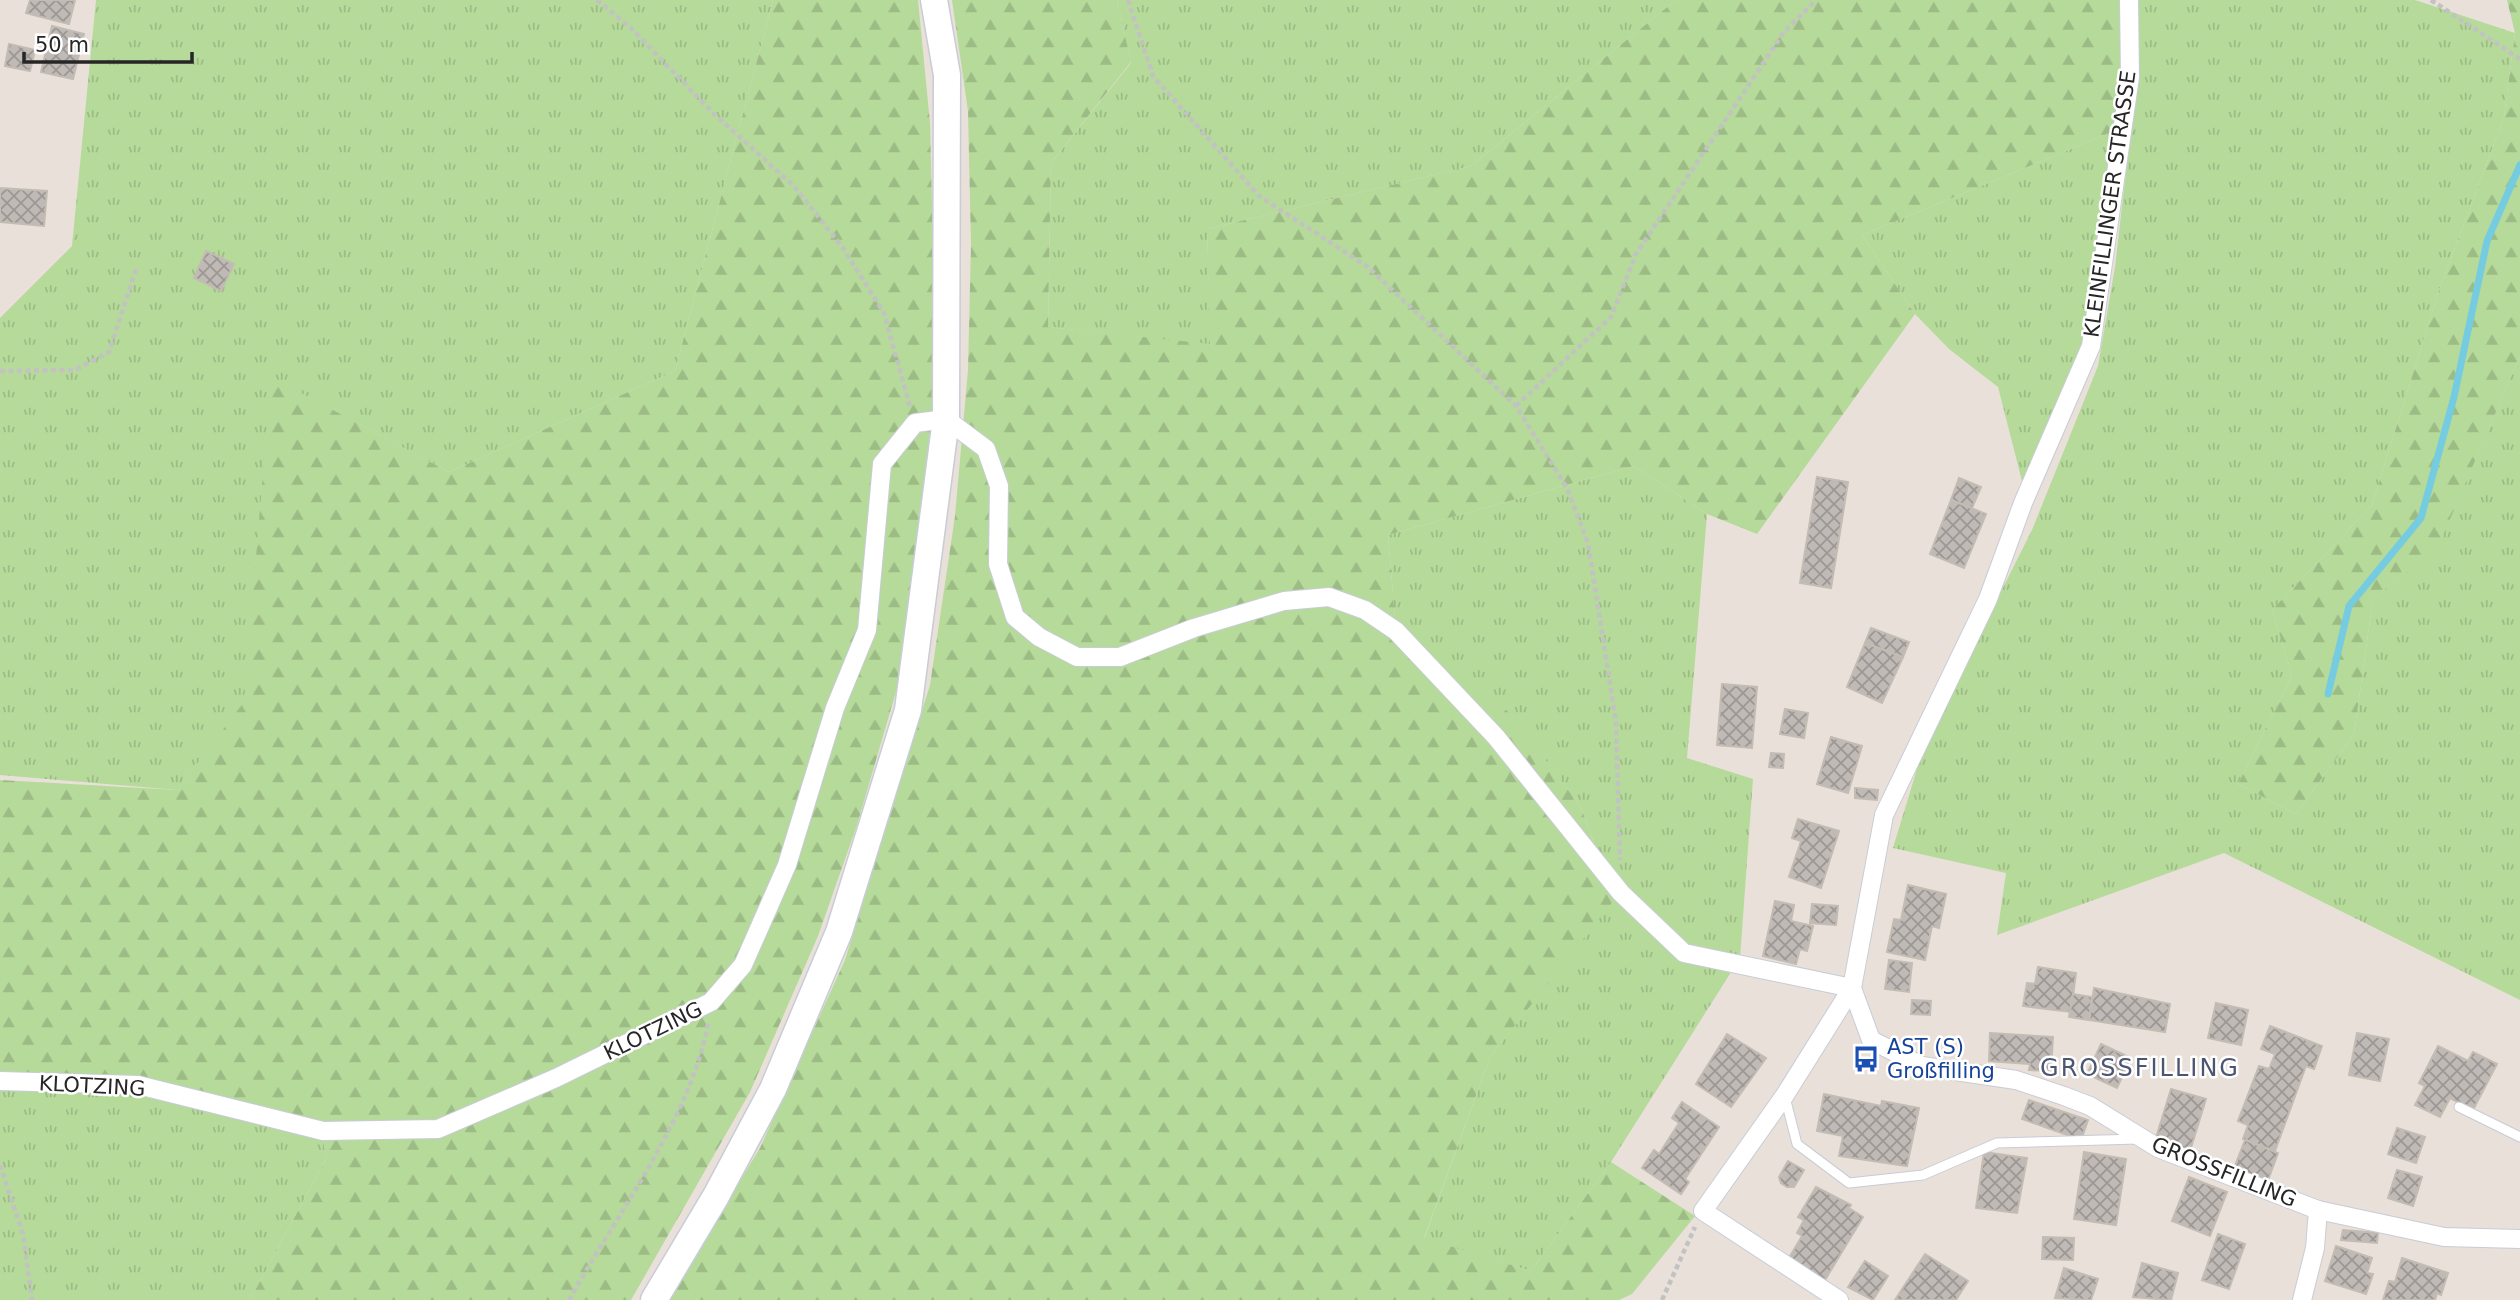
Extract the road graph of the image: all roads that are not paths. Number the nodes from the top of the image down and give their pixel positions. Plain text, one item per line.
1 (934, 0) edge
2 (2129, 0) edge
3 (946, 419) junction
4 (1852, 988) junction
5 (0, 1081) edge
6 (1785, 1095) junction
7 (2459, 1107) dead end
8 (2520, 1137) edge
9 (2143, 1138) junction
10 (2318, 1210) junction
11 (2516, 1242) edge
12 (654, 1300) edge
13 (1839, 1300) edge
14 (2302, 1300) edge

1 - 3 main road
2 - 4 street, KLEINFILLINGER STRASSE
3 - 4 street
3 - 5 street, KLOTZING
3 - 12 main road
4 - 6 street
4 - 9 street, GROSSFILLING
6 - 9 lane
6 - 13 street
7 - 8 lane
9 - 10 street, GROSSFILLING
10 - 11 street, GROSSFILLING
10 - 14 street, GROSSFILLING

